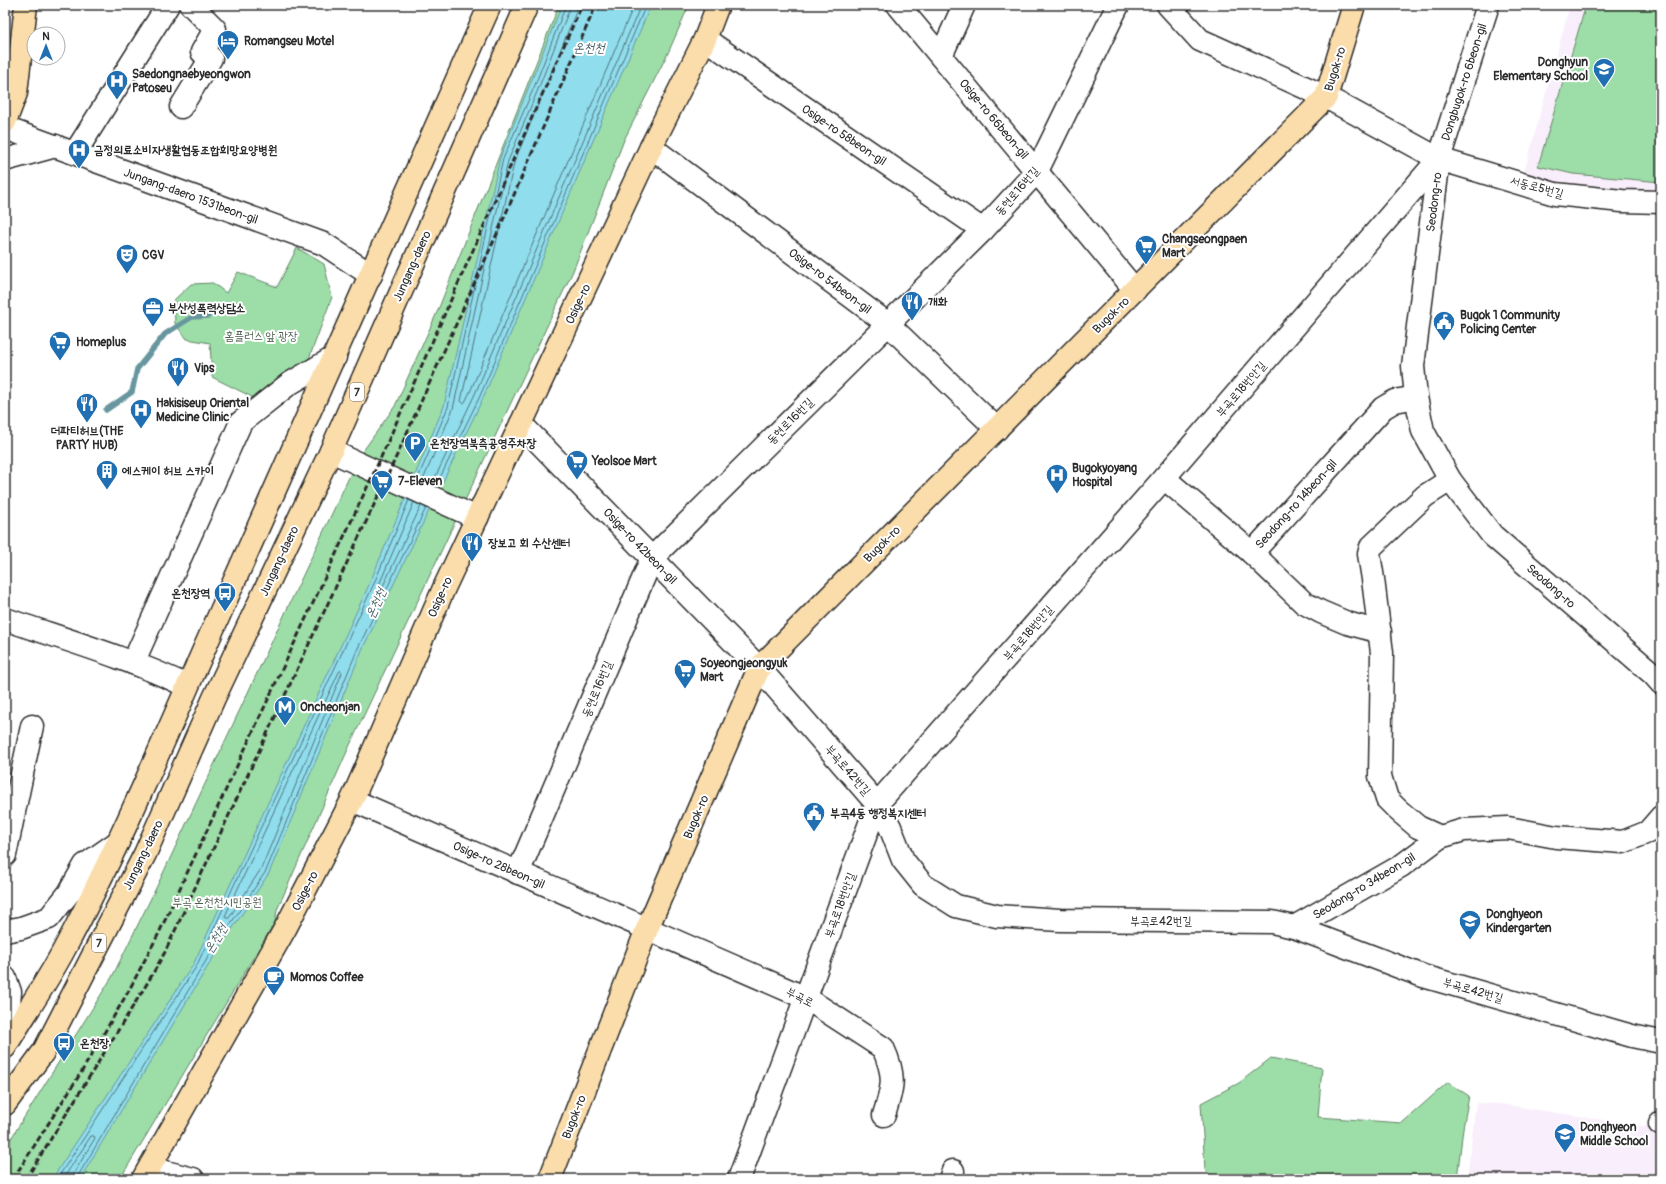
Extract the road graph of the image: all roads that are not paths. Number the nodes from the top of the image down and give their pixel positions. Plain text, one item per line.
1 (26, 5) edge
2 (168, 5) edge
3 (190, 5) edge
4 (490, 5) edge
5 (527, 5) edge
6 (718, 5) edge
7 (898, 5) edge
8 (964, 5) edge
9 (1118, 5) edge
10 (1168, 5) edge
11 (1354, 5) edge
12 (1488, 5) edge
13 (705, 39) junction
14 (941, 56) junction
15 (1326, 97) junction
16 (181, 107) dead end
17 (5, 122) edge
18 (5, 128) edge
19 (651, 147) junction
20 (66, 150) junction
21 (1439, 159) junction
22 (5, 160) edge
23 (1037, 171) junction
24 (1661, 202) edge
25 (983, 230) junction
26 (371, 275) junction
27 (1135, 290) junction
28 (888, 324) junction
29 (335, 357) junction
30 (1416, 397) junction
31 (521, 424) junction
32 (997, 429) junction
33 (331, 451) junction
34 (1164, 478) junction
35 (1450, 480) junction
36 (477, 518) junction
37 (1252, 553) junction
38 (652, 558) junction
39 (5, 619) edge
40 (1380, 632) junction
41 (133, 663) junction
42 (759, 668) junction
43 (1661, 684) edge
44 (187, 686) junction
45 (32, 726) dead end
46 (352, 800) junction
47 (877, 804) junction
48 (1661, 817) edge
49 (1440, 837) junction
50 (118, 842) junction
51 (5, 854) edge
52 (518, 873) junction
53 (1294, 928) junction
54 (647, 929) junction
55 (5, 931) edge
56 (5, 978) edge
57 (806, 998) junction
58 (5, 1024) edge
59 (1661, 1042) edge
60 (5, 1047) edge
61 (5, 1104) edge
62 (884, 1115) dead end
63 (147, 1174) edge
64 (193, 1179) edge
65 (550, 1179) edge
66 (739, 1179) edge

1 - 17 main road
2 - 20 street
3 - 16 street
4 - 26 main road, 7
5 - 33 main road, Jungang-daero / 7
6 - 13 main road, Osige-ro
7 - 14 street, Osige-ro 66beon-gil
8 - 14 street
9 - 23 street, 동현로16번길
10 - 15 street, Seodong-ro
11 - 15 main road, Bugok-ro
12 - 21 street, Dongbugok-ro 6beon-gil
13 - 19 main road, Osige-ro
13 - 25 street, Osige-ro 58beon-gil
14 - 23 street, Osige-ro 66beon-gil
15 - 21 street, Seodong-ro
15 - 27 main road, Bugok-ro
18 - 20 street, Jungang-daero 1531beon-gil
19 - 28 street, Osige-ro 54beon-gil
19 - 31 main road, Osige-ro
20 - 22 street
20 - 26 street, Jungang-daero 1531beon-gil
21 - 24 street, 서동로5번길
21 - 30 street, Seodong-ro
21 - 34 street, 부곡로18번안길
23 - 25 street, 동현로16번길
23 - 27 street, Osige-ro 66beon-gil
25 - 28 street, 동현로16번길
26 - 29 main road, 7
27 - 32 main road, Bugok-ro
28 - 32 street, Osige-ro 54beon-gil
28 - 38 street, 동현로16번길
29 - 41 street
29 - 44 main road, 7
30 - 35 street, Seodong-ro
30 - 37 street, Seodong-ro 14beon-gil
31 - 36 main road, Osige-ro
31 - 38 street, Osige-ro 42beon-gil
32 - 42 main road, Bugok-ro
33 - 36 street
33 - 61 main road, Jungang-daero / 7
34 - 37 street
34 - 47 street, 부곡로18번안길
35 - 40 street
35 - 43 street, Seodong-ro
36 - 46 main road, Osige-ro
37 - 40 street, Seodong-ro 14beon-gil
38 - 42 street, Osige-ro 42beon-gil
38 - 52 street, 동현로16번길
39 - 41 street
40 - 49 street
41 - 44 street
42 - 47 street, 부곡로42번길
42 - 54 main road, Bugok-ro
44 - 50 main road, 7
45 - 51 street
46 - 52 street, Osige-ro 28beon-gil
46 - 63 main road, Osige-ro
47 - 53 street, 부곡로42번길
47 - 57 street, 부곡로18번안길
48 - 49 street, Seodong-ro 34beon-gil
49 - 53 street, Seodong-ro 34beon-gil
50 - 55 street
50 - 60 main road, 7
52 - 54 street, Osige-ro 28beon-gil
53 - 59 street, 부곡로42번길
54 - 57 street, 부곡로
54 - 65 main road, Bugok-ro
56 - 58 street
57 - 62 street, 부곡로
57 - 66 street, 부곡로18번안길
63 - 64 street

